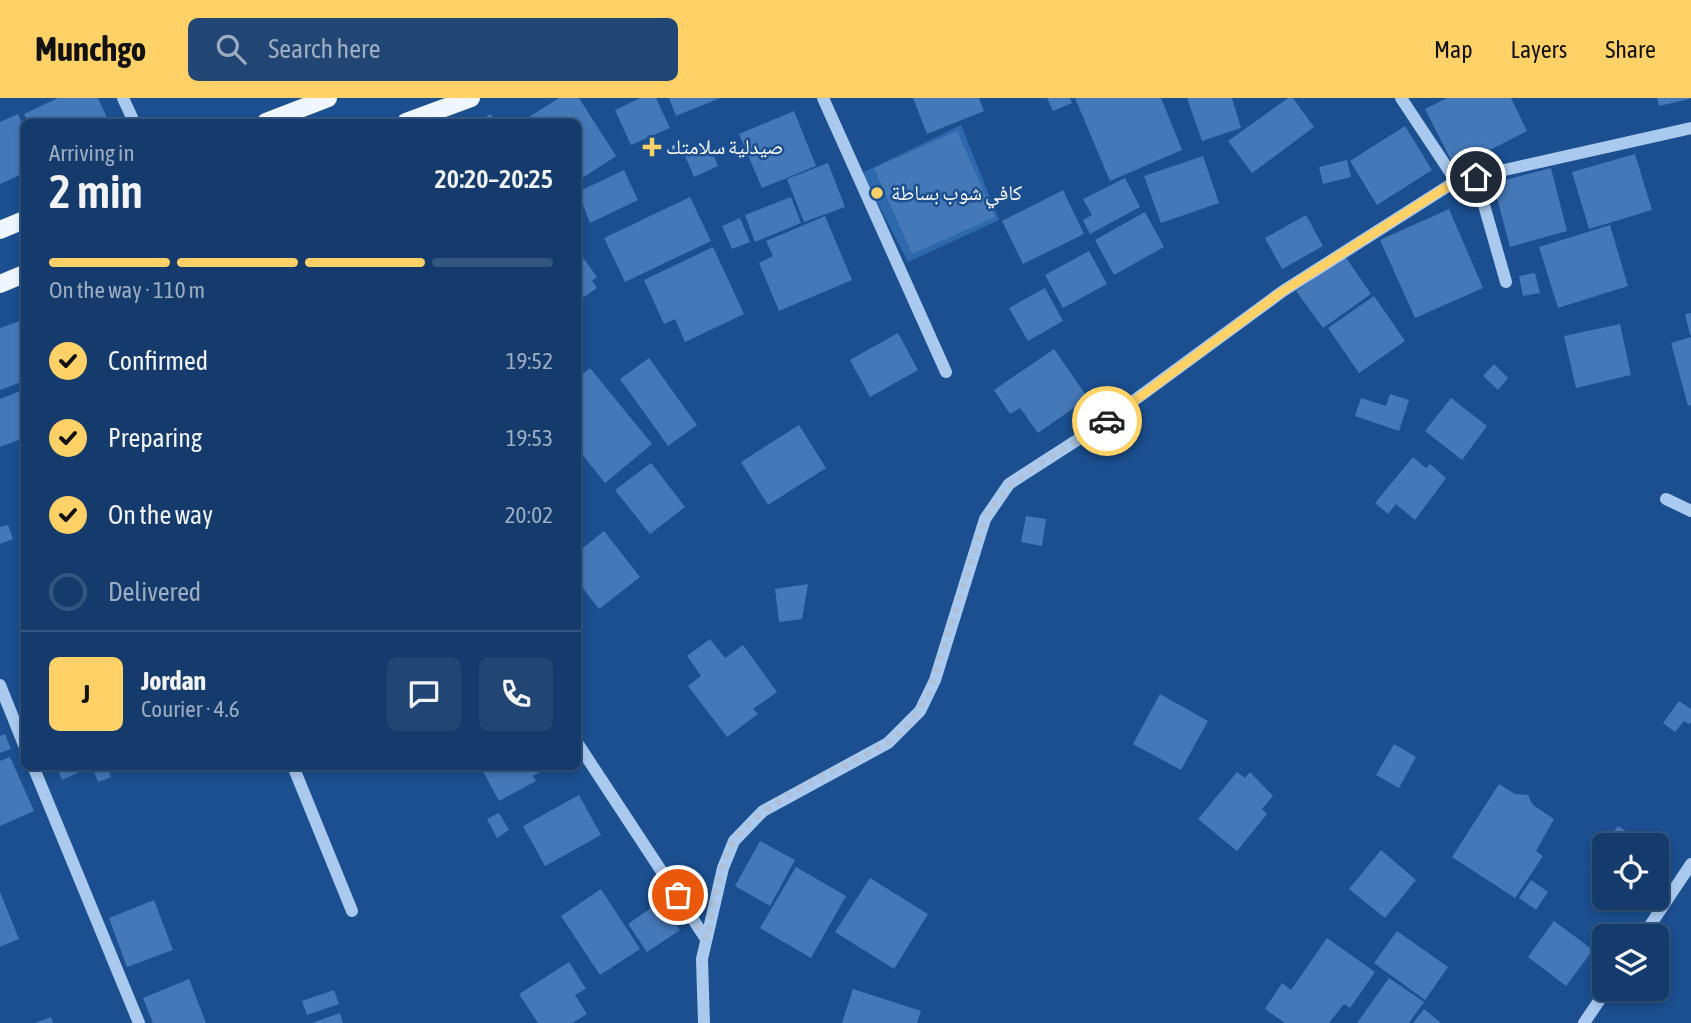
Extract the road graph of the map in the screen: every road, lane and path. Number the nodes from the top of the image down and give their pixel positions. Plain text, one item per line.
1 (123, 98) edge
2 (328, 98) edge
3 (471, 98) edge
4 (823, 98) edge
5 (1401, 98) edge
6 (133, 119) edge
7 (274, 119) edge
8 (414, 119) edge
9 (1691, 128) edge
10 (1476, 177) junction
11 (1456, 181) junction
12 (21, 221) edge
13 (0, 230) edge
14 (21, 275) edge
15 (1506, 282) dead end
16 (0, 284) edge
17 (946, 372) dead end
18 (1666, 499) dead end
19 (1691, 511) edge
20 (0, 685) edge
21 (21, 738) edge
22 (581, 749) edge
23 (35, 770) edge
24 (295, 770) edge
25 (1691, 864) edge
26 (352, 911) dead end
27 (1651, 924) edge
28 (706, 939) junction
29 (1599, 1001) edge
30 (139, 1023) edge
31 (704, 1023) edge
32 (1584, 1023) edge

1 - 6 street
2 - 7 main road
3 - 8 main road
4 - 17 street
5 - 11 street
9 - 10 street
10 - 11 street
10 - 15 street
11 - 28 street
12 - 13 main road
14 - 16 main road
18 - 19 street
20 - 21 street
22 - 28 street
23 - 30 street
24 - 26 street
25 - 27 street
28 - 31 street
29 - 32 street

